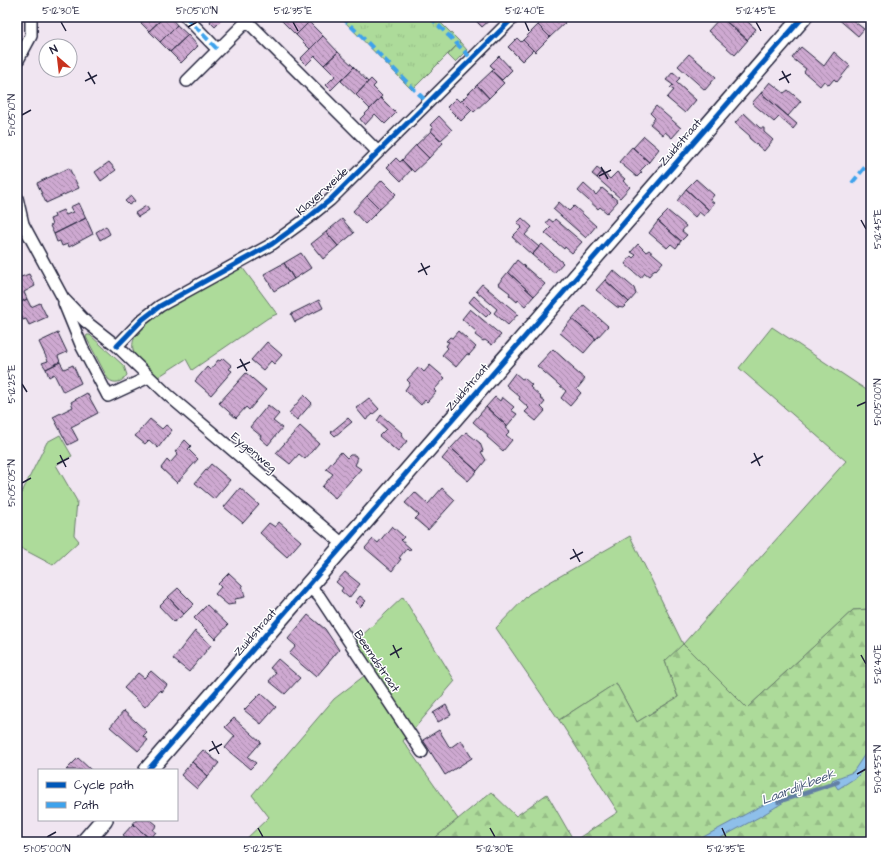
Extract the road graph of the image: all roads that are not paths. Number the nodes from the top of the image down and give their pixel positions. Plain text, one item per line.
1 (31, 17) edge
2 (186, 17) edge
3 (514, 17) edge
4 (803, 17) edge
5 (249, 19) edge
6 (218, 50) junction
7 (17, 62) edge
8 (187, 81) dead end
9 (378, 152) junction
10 (17, 198) edge
11 (20, 225) edge
12 (62, 298) junction
13 (118, 346) junction
14 (149, 377) junction
15 (344, 545) junction
16 (308, 586) junction
17 (422, 752) dead end
18 (149, 769) edge
19 (103, 821) edge
20 (85, 842) edge

1 - 7 street
2 - 6 street
3 - 9 street, Klaverweide
4 - 15 main road, Zuidstraat
5 - 6 street
5 - 9 street
6 - 8 street
9 - 13 street, Klaverweide
10 - 11 street, Eygenweg
11 - 12 street, Eygenweg
12 - 13 street, Eygenweg
12 - 14 street, Eygenweg
13 - 14 street, Eygenweg
14 - 15 street, Eygenweg
15 - 16 main road, Zuidstraat
16 - 17 street, Beemdstraat
16 - 18 main road, Zuidstraat
19 - 20 main road

